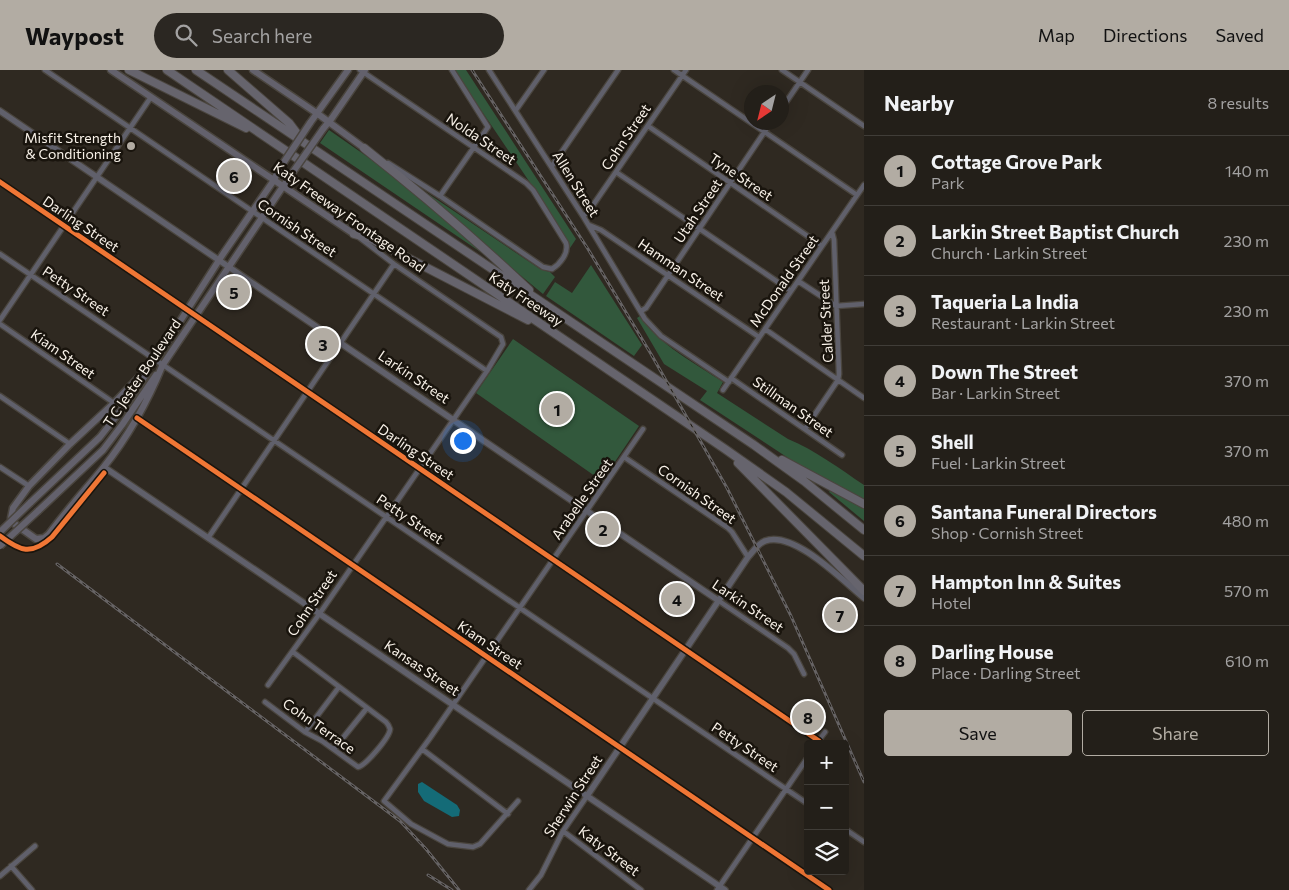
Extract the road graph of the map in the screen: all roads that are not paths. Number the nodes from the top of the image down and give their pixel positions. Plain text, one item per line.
1 (45, 70) edge
2 (111, 70) edge
3 (129, 70) edge
4 (167, 70) edge
5 (196, 70) edge
6 (228, 70) edge
7 (253, 70) edge
8 (348, 70) edge
9 (452, 70) edge
10 (490, 70) edge
11 (544, 70) edge
12 (618, 70) edge
13 (674, 70) edge
14 (686, 70) edge
15 (782, 70) edge
16 (808, 70) edge
17 (363, 71) edge
18 (682, 76) junction
19 (800, 82) junction
20 (151, 97) junction
21 (789, 98) edge
22 (516, 110) junction
23 (0, 111) edge
24 (318, 114) junction
25 (329, 122) junction
26 (648, 126) junction
27 (864, 126) edge
28 (130, 128) junction
29 (765, 132) junction
30 (272, 141) junction
31 (306, 145) junction
32 (364, 148) junction
33 (474, 148) junction
34 (552, 166) junction
35 (616, 172) junction
36 (97, 177) junction
37 (274, 180) junction
38 (0, 182) edge
39 (730, 183) junction
40 (864, 185) edge
41 (283, 187) junction
42 (857, 195) junction
43 (440, 196) junction
44 (253, 211) junction
45 (583, 216) junction
46 (262, 217) junction
47 (589, 225) junction
48 (64, 226) junction
49 (699, 229) junction
50 (832, 232) junction
51 (354, 234) junction
52 (822, 246) junction
53 (0, 254) edge
54 (219, 260) junction
55 (394, 264) junction
56 (229, 267) junction
57 (31, 275) junction
58 (668, 275) junction
59 (798, 281) junction
60 (791, 291) junction
61 (198, 293) junction
62 (374, 294) junction
63 (209, 298) junction
64 (864, 304) edge
65 (836, 306) junction
66 (547, 307) junction
67 (188, 310) junction
68 (641, 312) junction
69 (196, 316) junction
70 (0, 320) edge
71 (0, 324) edge
72 (765, 329) junction
73 (498, 335) joint
74 (556, 335) junction
75 (759, 337) junction
76 (341, 343) junction
77 (156, 359) junction
78 (163, 364) junction
79 (487, 371) junction
80 (730, 380) junction
81 (838, 380) junction
82 (723, 390) dead end
83 (308, 392) junction
84 (0, 396) edge
85 (864, 398) edge
86 (114, 403) junction
87 (137, 418) junction
88 (453, 419) junction
89 (643, 429) dead end
90 (805, 429) junction
91 (275, 440) junction
92 (70, 444) junction
93 (754, 445) junction
94 (725, 448) junction
95 (842, 455) dead end
96 (624, 457) junction
97 (0, 467) edge
98 (104, 467) junction
99 (419, 468) junction
100 (29, 486) junction
101 (242, 489) junction
102 (864, 504) edge
103 (587, 510) junction
104 (386, 516) junction
105 (864, 530) edge
106 (0, 532) edge
107 (208, 538) junction
108 (0, 546) edge
109 (864, 556) edge
110 (748, 558) junction
111 (553, 560) junction
112 (353, 564) junction
113 (864, 590) edge
114 (864, 598) edge
115 (719, 601) junction
116 (520, 608) junction
117 (320, 613) junction
118 (686, 650) junction
119 (292, 652) junction
120 (487, 656) junction
121 (804, 674) dead end
122 (268, 685) dead end
123 (339, 687) junction
124 (653, 698) junction
125 (265, 702) dead end
126 (454, 704) junction
127 (367, 708) junction
128 (305, 732) junction
129 (825, 732) dead end
130 (815, 740) edge
131 (819, 740) edge
132 (620, 747) junction
133 (334, 749) junction
134 (422, 749) junction
135 (804, 763) edge
136 (786, 789) junction
137 (587, 796) junction
138 (518, 801) dead end
139 (804, 801) edge
140 (508, 814) junction
141 (846, 830) edge
142 (563, 831) junction
143 (753, 838) junction
144 (864, 842) edge
145 (35, 846) dead end
146 (11, 866) junction
147 (0, 876) edge
148 (718, 888) edge
149 (32, 890) edge
150 (529, 890) edge
151 (641, 890) edge
152 (725, 890) edge
153 (829, 890) edge

1 - 28 street, Cornish Street
2 - 20 main road, Katy Freeway Frontage Road
3 - 30 highway
4 - 30 highway, Katy Freeway
5 - 31 highway, Katy Freeway
6 - 31 highway
7 - 24 main road
8 - 24 main road, T C Jester Boulevard
9 - 33 street
10 - 22 street, Allen Street
11 - 22 street
12 - 34 street
13 - 18 street
14 - 18 street, Cohn Street
15 - 19 street
16 - 19 street
17 - 25 main road, T C Jester Boulevard
17 - 33 street, Nolda Street
18 - 26 street, Cohn Street
18 - 29 street
19 - 21 street
19 - 27 street
20 - 28 street
20 - 37 main road, Katy Freeway Frontage Road
22 - 34 street, Allen Street
23 - 36 street, Larkin Street
24 - 25 main road
24 - 37 main road, T C Jester Boulevard, bridge
25 - 32 main road
25 - 41 main road, T C Jester Boulevard, bridge
26 - 35 street, Cohn Street
26 - 39 street, Tyne Street
28 - 36 street
28 - 44 street, Cornish Street
29 - 39 street, Utah Street
29 - 42 street
30 - 74 highway, Katy Freeway
31 - 66 highway, Katy Freeway
32 - 43 street
32 - 66 highway
33 - 43 street
33 - 43 street, Nolda Street
34 - 45 street, Allen Street
35 - 45 street, Cohn Street
35 - 49 street
36 - 48 street
36 - 54 street, Larkin Street
37 - 41 main road, Katy Freeway Frontage Road
37 - 44 main road, T C Jester Boulevard
38 - 48 street, Darling Street
39 - 49 street, Utah Street
39 - 52 street, Tyne Street
40 - 42 street, McDonald Street
41 - 46 main road, T C Jester Boulevard
41 - 51 main road, Katy Freeway Frontage Road
42 - 50 street, McDonald Street
44 - 46 street, Cornish Street
44 - 54 main road, T C Jester Boulevard
45 - 47 street, Allen Street
46 - 56 main road, T C Jester Boulevard
46 - 62 street, Cornish Street
47 - 58 street, Hamman Street
47 - 68 street, Allen Street
48 - 57 street
48 - 67 street, Darling Street
49 - 58 street, Utah Street
49 - 60 street
50 - 52 street, McDonald Street
50 - 65 street, Calder Street
51 - 55 street, Katy Freeway Frontage Road
51 - 74 highway
52 - 59 street, McDonald Street
53 - 57 street, Petty Street
54 - 56 street, Larkin Street
54 - 61 main road, T C Jester Boulevard
55 - 62 street
55 - 73 street, Katy Freeway Frontage Road
56 - 63 main road, T C Jester Boulevard
56 - 76 street, Larkin Street
57 - 70 street
57 - 77 street, Petty Street
58 - 68 street, Utah Street
58 - 75 street, Hamman Street
59 - 60 street, McDonald Street
59 - 65 street
60 - 72 street, McDonald Street
61 - 63 main road
61 - 67 main road, T C Jester Boulevard
62 - 76 street
62 - 79 street, Cornish Street
63 - 69 main road, T C Jester Boulevard
64 - 65 street
65 - 81 street, Calder Street
66 - 93 highway, Katy Freeway
67 - 69 street, Darling Street
67 - 77 main road, T C Jester Boulevard
68 - 80 street, Stillman Street
69 - 78 main road, T C Jester Boulevard
69 - 83 street, Darling Street
71 - 86 street, Kiam Street
72 - 75 street, McDonald Street
72 - 81 street
73 - 79 street, Cohn Street
74 - 94 highway, Katy Freeway
75 - 80 street, McDonald Street
76 - 83 street
76 - 88 street, Larkin Street
77 - 78 street, Petty Street
77 - 86 main road
77 - 106 main road, T C Jester Boulevard, bridge
78 - 87 main road
78 - 91 street, Petty Street
78 - 108 main road, T C Jester Boulevard, bridge
79 - 88 street, Cohn Street
80 - 82 street, McDonald Street
80 - 90 street, Stillman Street
81 - 85 street
81 - 90 street, Calder Street
83 - 91 street
83 - 99 street, Darling Street
84 - 92 street
86 - 92 main road
87 - 98 main road
87 - 101 street, Kiam Street
88 - 99 street, Cohn Street
88 - 103 street, Larkin Street
89 - 96 street, Arabelle Street
90 - 95 street, Stillman Street
91 - 101 street
91 - 104 street, Petty Street
92 - 100 main road
93 - 102 highway
93 - 105 highway, Katy Freeway
94 - 109 highway, Katy Freeway
94 - 113 highway
96 - 103 street, Arabelle Street
96 - 110 street, Cornish Street
97 - 100 street
98 - 100 main road
98 - 107 street, Kansas Street
99 - 104 street, Cohn Street
99 - 111 street, Darling Street
101 - 107 street
101 - 112 street, Kiam Street
103 - 111 street, Arabelle Street
103 - 115 street, Larkin Street
104 - 112 street, Cohn Street
104 - 116 street, Petty Street
107 - 117 street, Kansas Street
110 - 114 street, Sherwin Street
110 - 115 street, Sherwin Street
111 - 116 street, Arabelle Street
111 - 118 street, Darling Street
112 - 117 street, Cohn Street
112 - 120 street, Kiam Street
115 - 118 street, Sherwin Street
115 - 121 street, Larkin Street
116 - 120 street, Arabelle Street
116 - 124 street, Petty Street
117 - 119 street, Cohn Street
117 - 126 street, Kansas Street
118 - 124 street, Sherwin Street
118 - 130 street, Darling Street
119 - 122 street, Cohn Street
119 - 123 street
120 - 126 street, Arabelle Street
120 - 132 street, Kiam Street
123 - 127 street
123 - 128 street
124 - 132 street, Sherwin Street
124 - 136 street, Petty Street
125 - 128 street, Cohn Terrace
126 - 134 street, Arabelle Street
126 - 137 street, Kansas Street
127 - 133 street
127 - 133 street, Cohn Terrace
128 - 133 street, Cohn Terrace
129 - 131 street
132 - 137 street, Sherwin Street
132 - 143 street, Kiam Street
134 - 140 street
134 - 140 street, Arabelle Street
135 - 136 street
136 - 139 street, Petty Street
136 - 143 street
137 - 142 street, Sherwin Street
137 - 148 street, Kansas Street
138 - 140 street
141 - 144 street
142 - 150 street, Sherwin Street
142 - 151 street, Katy Street
143 - 148 street
143 - 153 street, Kiam Street
145 - 146 street
146 - 147 street
146 - 149 street
148 - 152 street, Kansas Street

